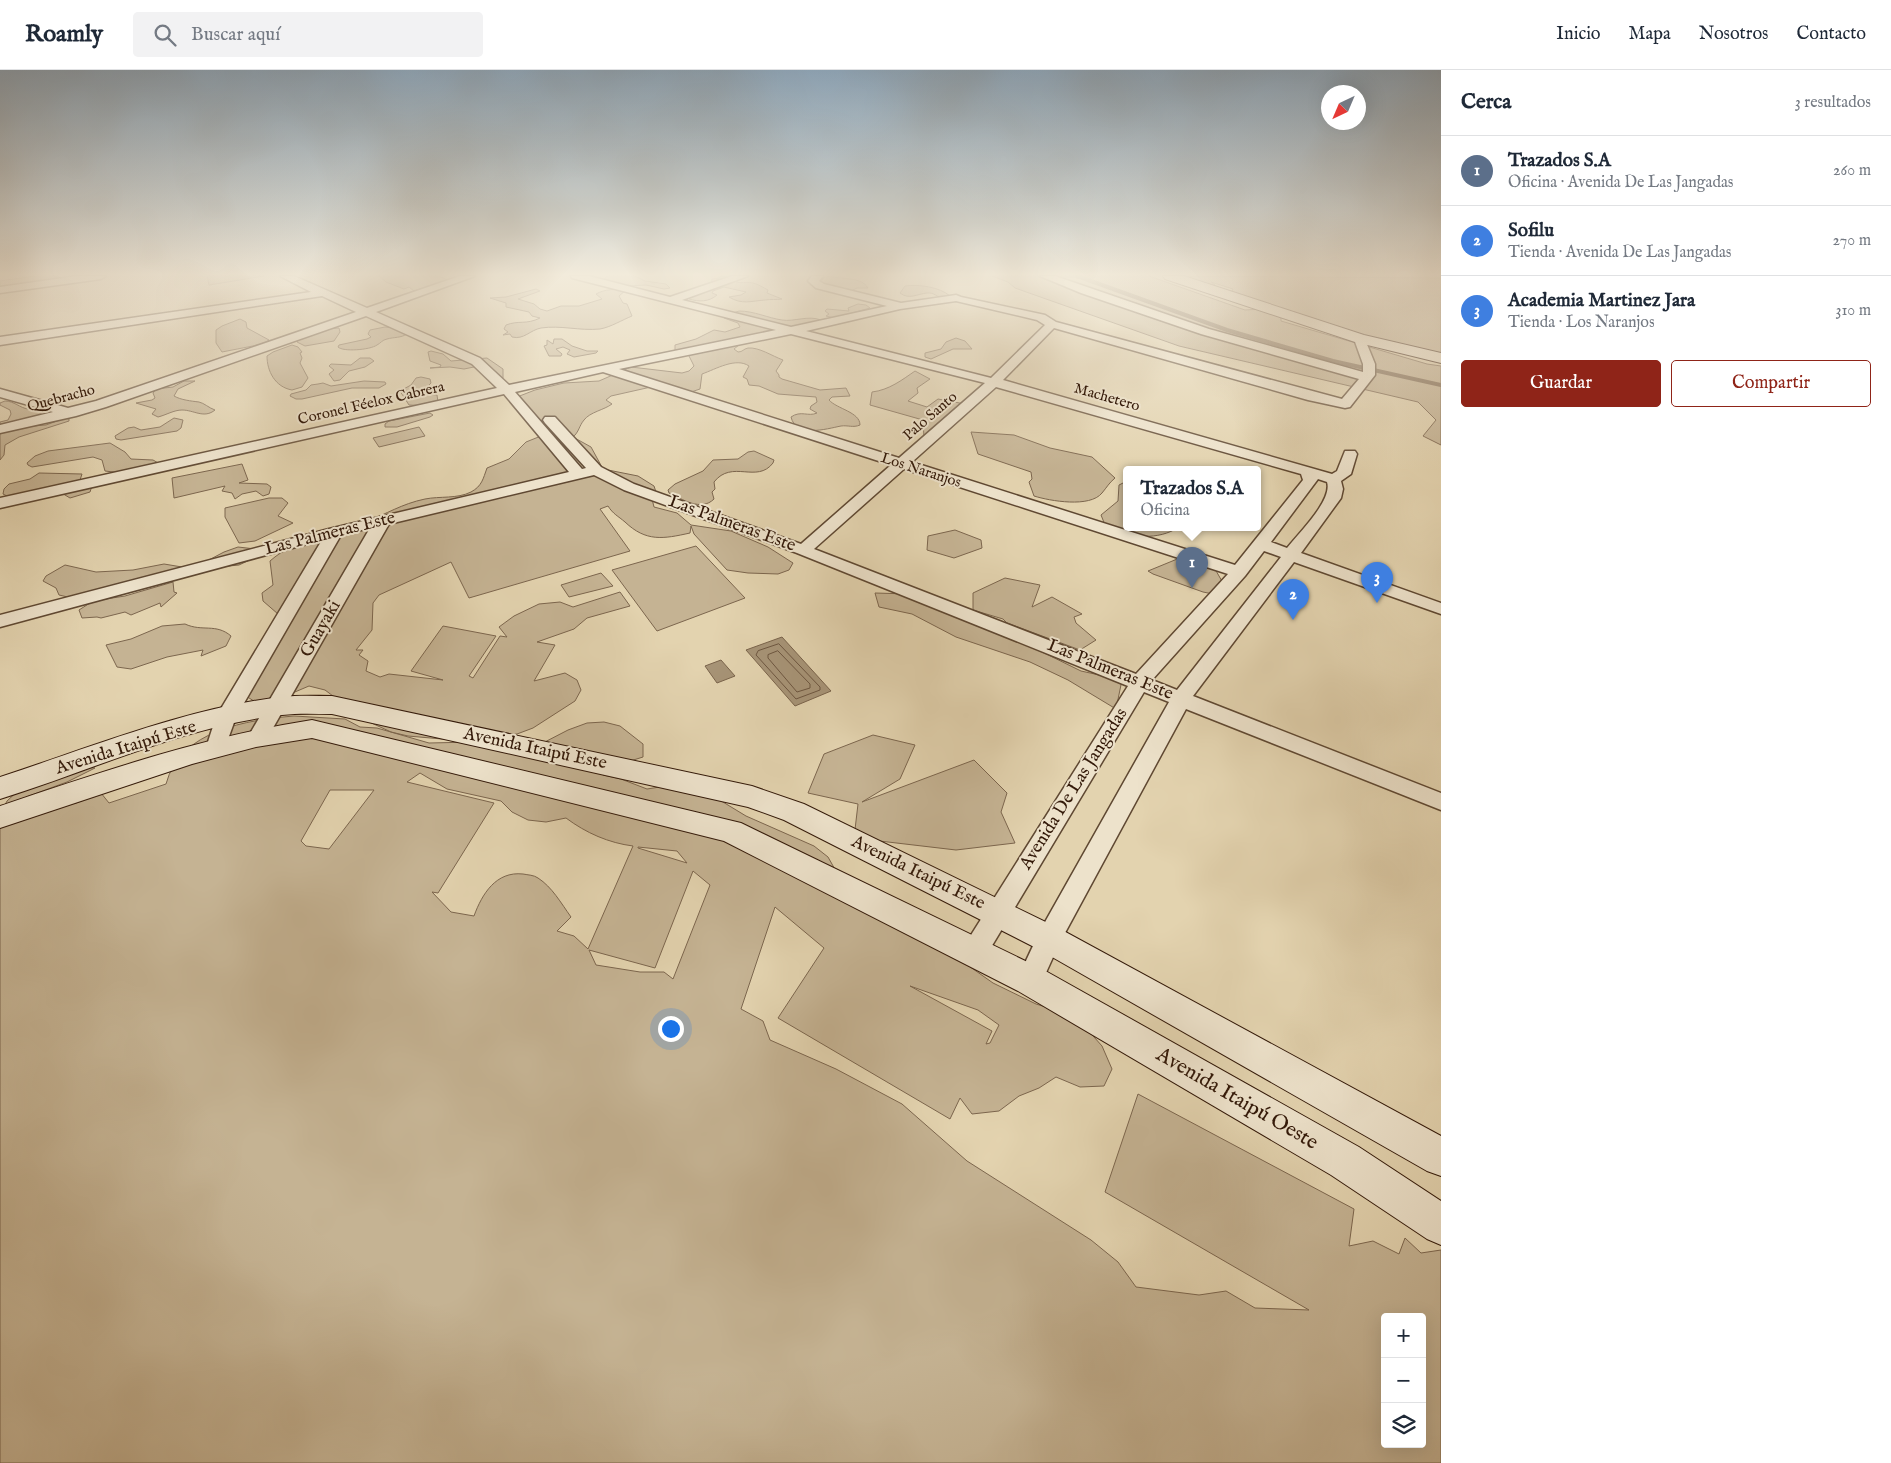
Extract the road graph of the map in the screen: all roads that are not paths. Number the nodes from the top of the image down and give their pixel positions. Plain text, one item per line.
1 (282, 341) edge
2 (436, 341) edge
3 (450, 341) edge
4 (738, 341) edge
5 (828, 341) edge
6 (1035, 341) edge
7 (1113, 341) edge
8 (1233, 341) edge
9 (1361, 341) edge
10 (1369, 341) edge
11 (1402, 341) edge
12 (1441, 350) edge
13 (493, 358) dead end
14 (1441, 358) edge
15 (604, 368) junction
16 (1369, 372) junction
17 (509, 373) dead end
18 (994, 382) junction
19 (513, 388) junction
20 (0, 393) edge
21 (532, 400) dead end
22 (71, 413) junction
23 (545, 414) dead end
24 (0, 430) edge
25 (1350, 454) dead end
26 (900, 463) junction
27 (1308, 470) junction
28 (587, 472) junction
29 (1333, 479) junction
30 (0, 503) edge
31 (383, 520) junction
32 (334, 532) junction
33 (1260, 544) junction
34 (803, 550) junction
35 (1292, 556) junction
36 (1239, 572) junction
37 (1441, 610) edge
38 (0, 621) edge
39 (1140, 682) junction
40 (1181, 699) junction
41 (276, 707) junction
42 (226, 717) junction
43 (258, 737) junction
44 (216, 748) junction
45 (0, 788) edge
46 (752, 797) junction
47 (1441, 802) edge
48 (0, 817) edge
49 (731, 831) junction
50 (998, 913) junction
51 (1049, 939) junction
52 (975, 951) junction
53 (1030, 980) junction
54 (1441, 1157) edge
55 (1441, 1225) edge

1 - 22 street, Quebracho
2 - 19 street
3 - 13 street
4 - 15 street, Coronel Féelox Cabrera
5 - 18 street, Machetero
6 - 18 street, Palo Santo
7 - 16 street
8 - 16 street
9 - 16 street
10 - 14 street
11 - 12 street
15 - 19 street, Coronel Féelox Cabrera
15 - 26 street, Los Naranjos
17 - 19 street
18 - 26 street, Palo Santo
18 - 27 street, Machetero
19 - 21 street
19 - 28 street
19 - 30 street, Coronel Féelox Cabrera
20 - 22 street
22 - 24 street, Quebracho
23 - 28 street
25 - 29 street
26 - 34 street, Palo Santo
26 - 36 street, Los Naranjos
27 - 29 street, Machetero
27 - 33 street, Avenida De Las Jangadas
28 - 31 street, Las Palmeras Este
28 - 34 street, Las Palmeras Este
29 - 35 street
31 - 32 street, Las Palmeras Este
31 - 41 street, Guayaki
32 - 38 street, Las Palmeras Este
32 - 42 street
33 - 35 street
33 - 36 street, Avenida De Las Jangadas
34 - 39 street, Las Palmeras Este
35 - 37 street
35 - 40 street
36 - 39 street, Avenida De Las Jangadas
39 - 40 street, Las Palmeras Este
39 - 50 street, Avenida De Las Jangadas
40 - 47 street, Las Palmeras Este
40 - 51 street
41 - 42 street, Avenida Itaipú Este
41 - 43 street, Guayaki
41 - 46 street, Avenida Itaipú Este
42 - 44 street
42 - 45 street, Avenida Itaipú Este
43 - 44 street, Avenida Itaipú Este
43 - 49 street, Avenida Itaipú Este
44 - 48 street, Avenida Itaipú Este
46 - 49 street
46 - 50 street, Avenida Itaipú Este
49 - 52 street, Avenida Itaipú Este
50 - 51 street, Avenida Itaipú Este
50 - 52 street, Avenida De Las Jangadas
51 - 53 street
51 - 54 street
52 - 53 street, Avenida Itaipú Este
53 - 55 street, Avenida Itaipú Oeste

